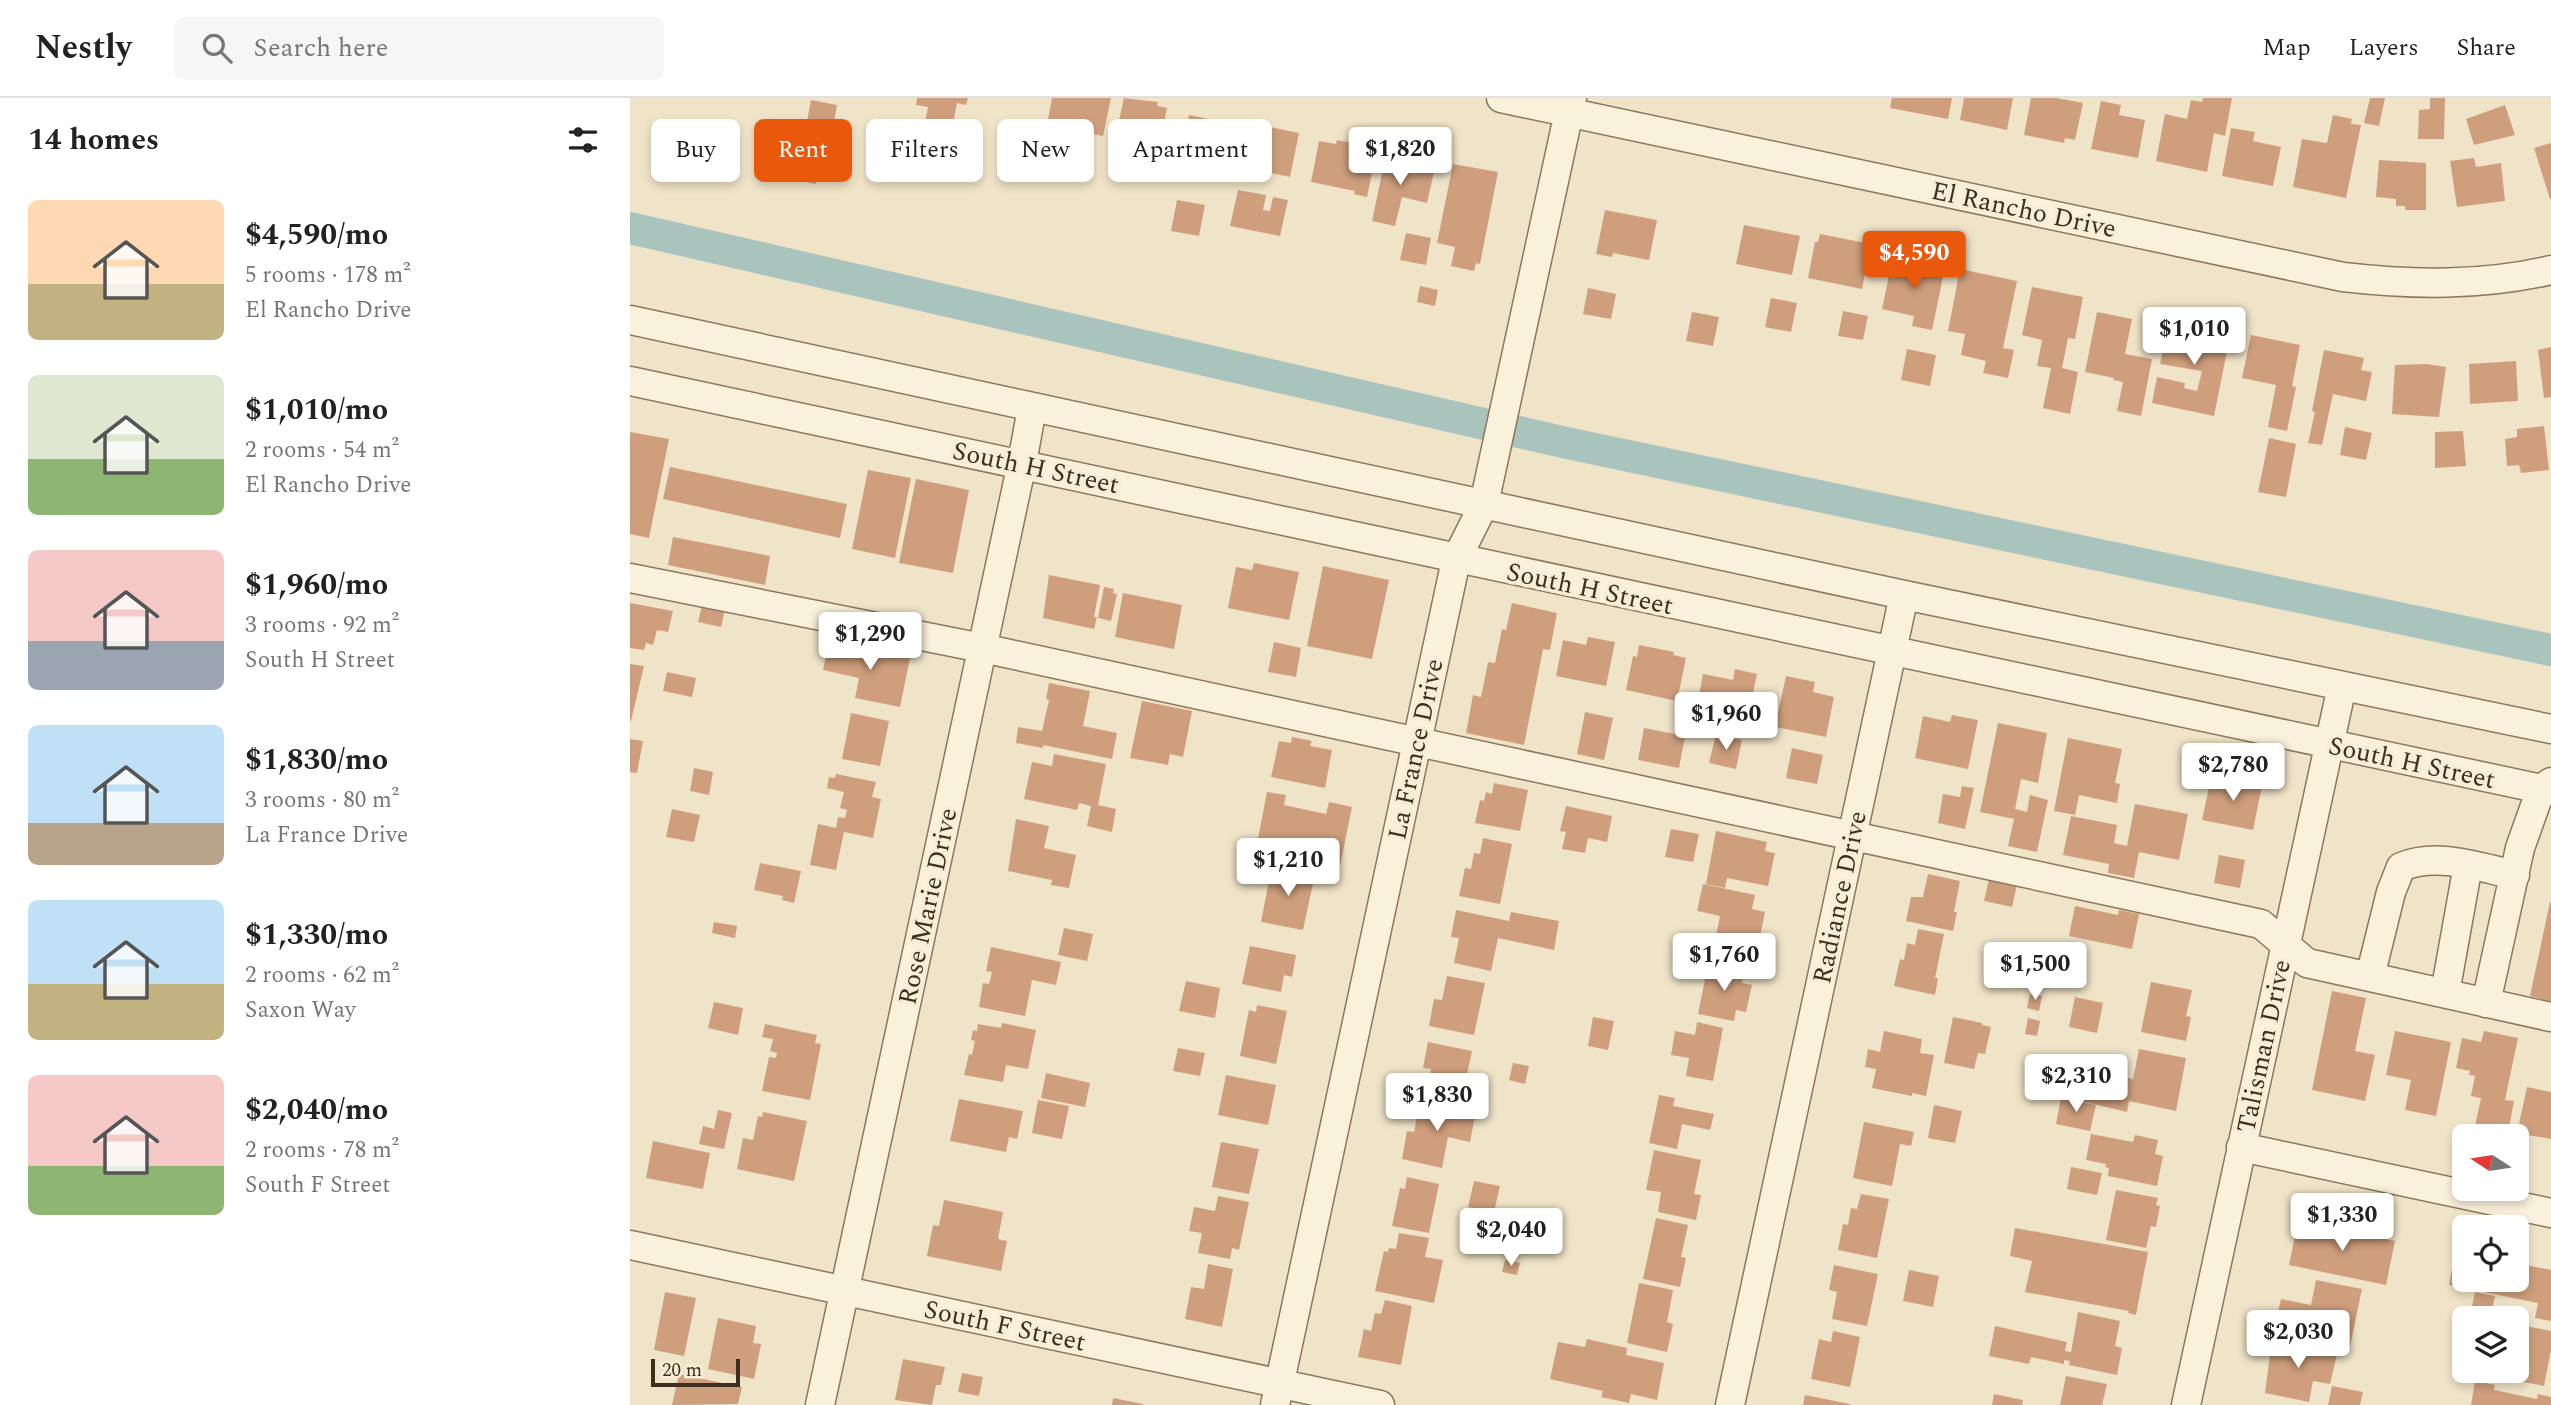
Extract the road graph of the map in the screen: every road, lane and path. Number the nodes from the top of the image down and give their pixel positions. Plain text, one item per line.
1 (1500, 98) edge
2 (1571, 105) edge
3 (2551, 270) edge
4 (630, 320) edge
5 (630, 381) edge
6 (1032, 408) junction
7 (1022, 463) junction
8 (1484, 504) junction
9 (1456, 560) junction
10 (630, 578) edge
11 (1904, 595) junction
12 (982, 648) junction
13 (1892, 652) junction
14 (2342, 687) junction
15 (2551, 729) edge
16 (1417, 741) junction
17 (2328, 745) junction
18 (2548, 788) edge
19 (1853, 835) junction
20 (2468, 865) junction
21 (2515, 875) junction
22 (2285, 943) junction
23 (2370, 977) junction
24 (2445, 993) junction
25 (2486, 1003) junction
26 (2551, 1017) edge
27 (2241, 1147) junction
28 (2551, 1213) edge
29 (630, 1245) edge
30 (844, 1291) junction
31 (1278, 1394) edge
32 (820, 1405) edge
33 (1380, 1405) edge
34 (1730, 1405) edge
35 (2186, 1405) edge

1 - 2 street, El Rancho Drive
2 - 3 street, El Rancho Drive
2 - 8 street, La France Drive
4 - 6 street
5 - 7 street, South H Street
6 - 7 street, Rose Marie Drive
6 - 8 street
7 - 9 street, South H Street
7 - 12 street, Rose Marie Drive
8 - 9 street, La France Drive
8 - 11 street
9 - 13 street, South H Street
9 - 16 street, La France Drive
10 - 12 street
11 - 13 street, Radiance Drive
11 - 14 street
12 - 16 street
12 - 30 street, Rose Marie Drive
13 - 17 street, South H Street
13 - 19 street, Radiance Drive
14 - 15 street
14 - 17 street, Talisman Drive
16 - 19 street
16 - 31 street, La France Drive
17 - 18 street, South H Street
17 - 22 street, Talisman Drive
18 - 21 street
19 - 22 street
19 - 34 street, Radiance Drive
20 - 21 street
20 - 23 street
20 - 24 street
21 - 25 street
22 - 23 street
22 - 27 street, Talisman Drive
23 - 24 street
24 - 25 street
25 - 26 street
27 - 28 street
27 - 35 street, Talisman Drive
29 - 30 street, South F Street
30 - 31 street, South F Street
30 - 32 street, Rose Marie Drive
31 - 33 street, South F Street

